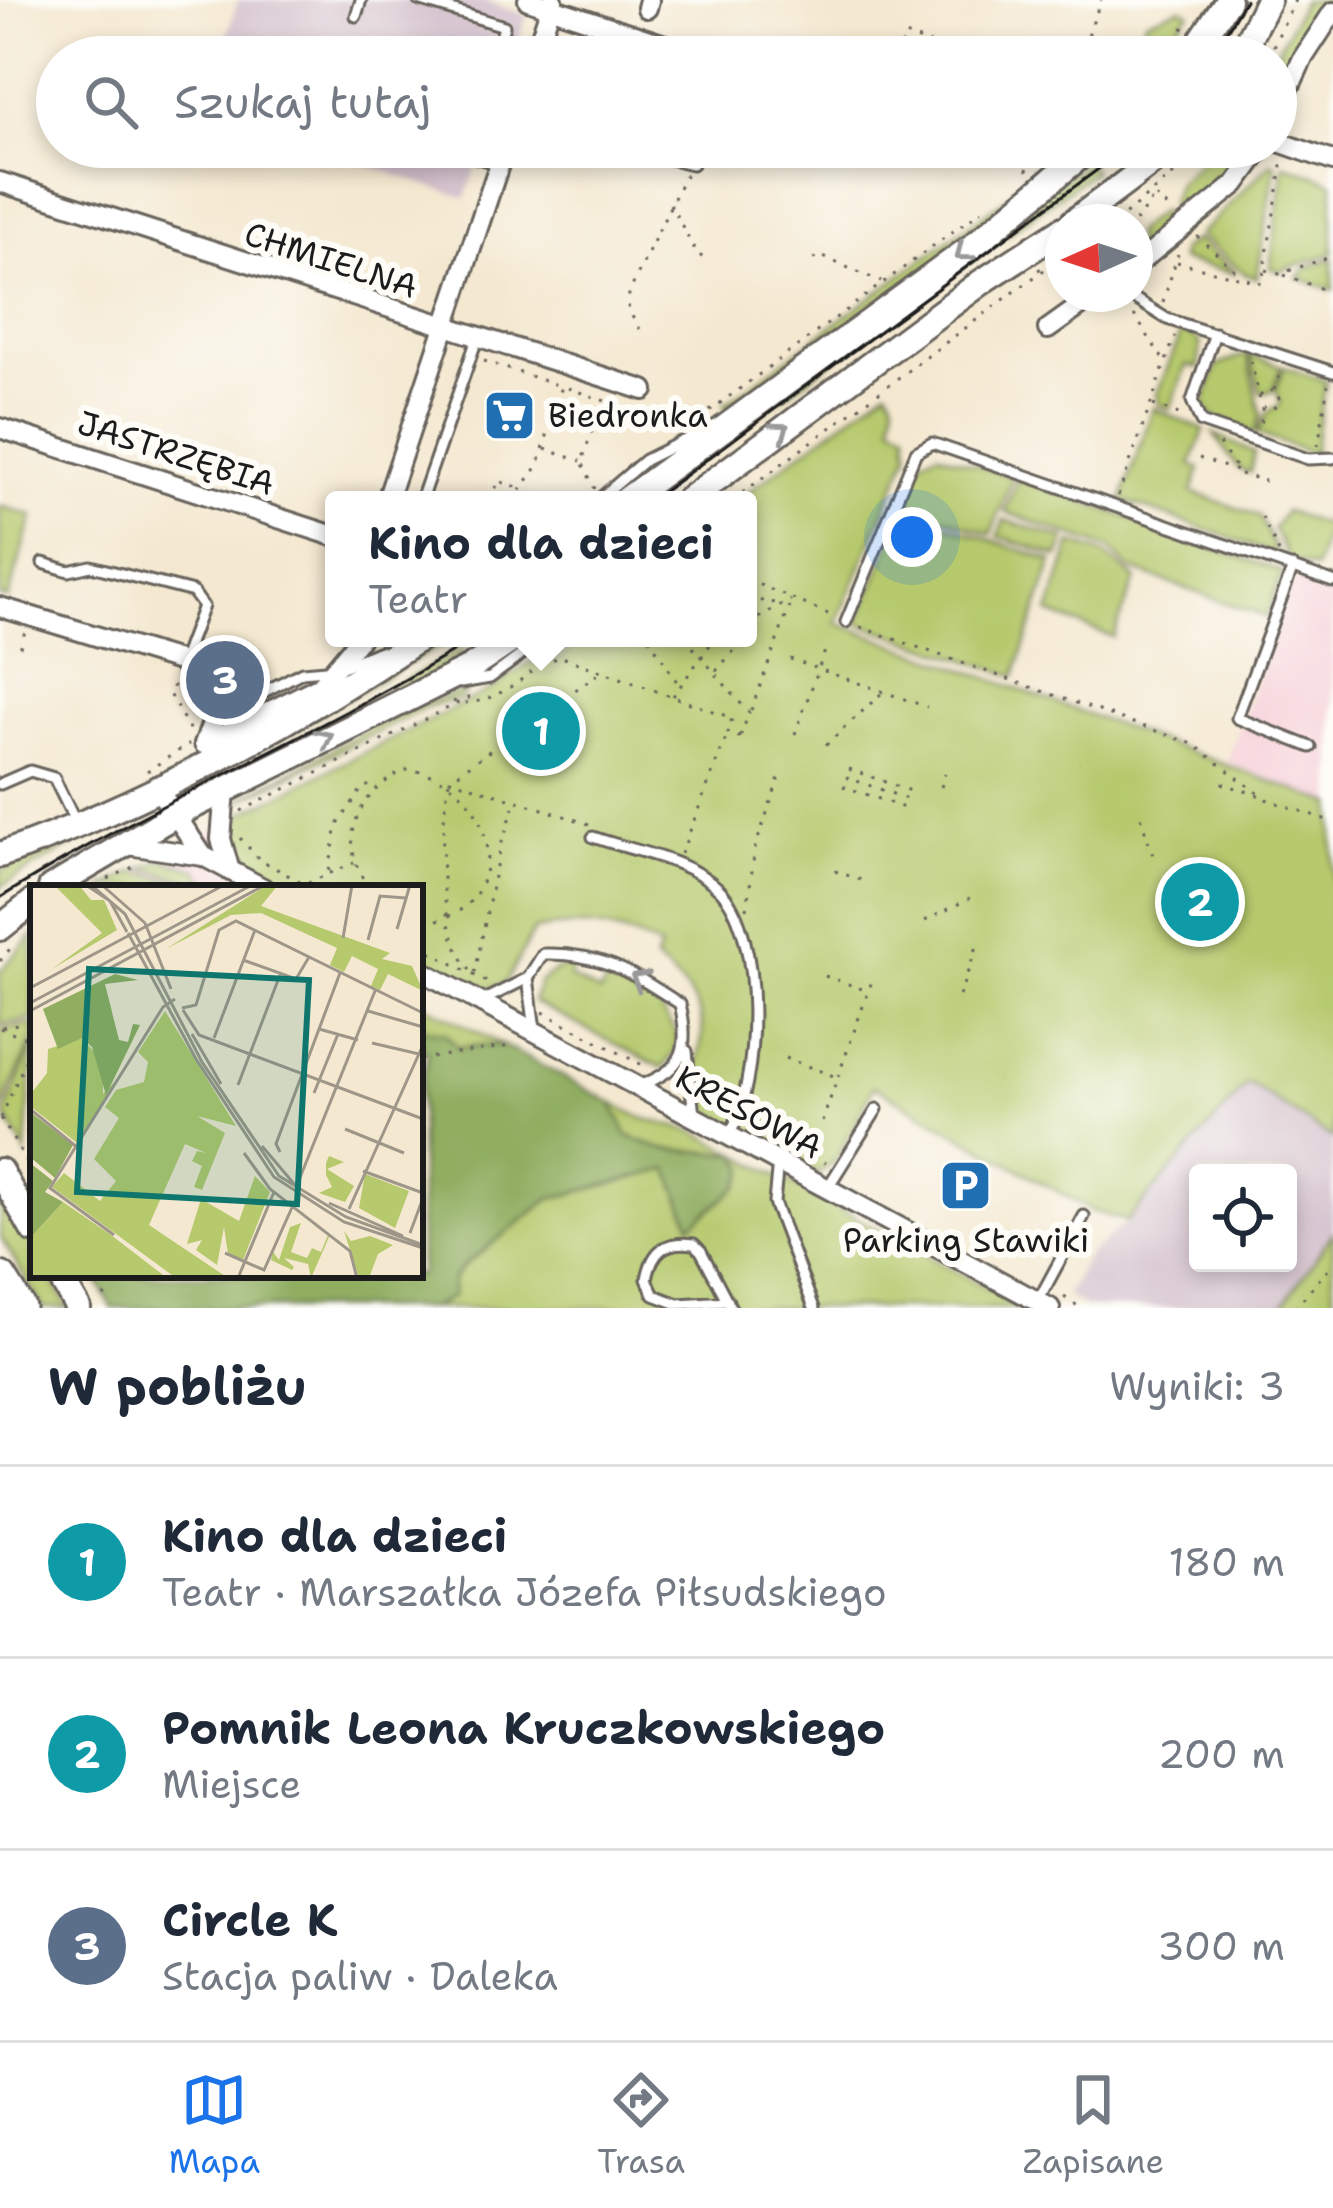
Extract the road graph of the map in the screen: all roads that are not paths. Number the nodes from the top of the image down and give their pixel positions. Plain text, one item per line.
1 (362, 0) edge
2 (418, 0) edge
3 (528, 0) edge
4 (1228, 0) edge
5 (1268, 0) edge
6 (552, 4) edge
7 (356, 16) dead end
8 (1331, 19) edge
9 (502, 36) edge
10 (541, 36) edge
11 (642, 36) edge
12 (1204, 36) edge
13 (1250, 36) edge
14 (1297, 79) edge
15 (1297, 148) edge
16 (1333, 161) edge
17 (498, 168) edge
18 (1066, 168) edge
19 (1145, 168) edge
20 (1248, 168) edge
21 (0, 182) edge
22 (1097, 204) edge
23 (1045, 241) edge
24 (1153, 251) edge
25 (1072, 312) edge
26 (1153, 312) edge
27 (447, 329) junction
28 (1048, 329) dead end
29 (1215, 333) junction
30 (475, 345) junction
31 (1331, 372) edge
32 (644, 390) dead end
33 (740, 418) junction
34 (0, 428) edge
35 (1333, 458) edge
36 (391, 491) edge
37 (425, 491) edge
38 (602, 491) edge
39 (639, 491) edge
40 (700, 491) edge
41 (325, 533) edge
42 (44, 563) dead end
43 (1289, 565) junction
44 (1333, 582) edge
45 (0, 608) edge
46 (846, 622) road end
47 (353, 647) edge
48 (393, 647) edge
49 (403, 647) edge
50 (498, 647) edge
51 (532, 647) edge
52 (182, 662) junction
53 (337, 669) junction
54 (426, 689) junction
55 (210, 730) junction
56 (1311, 747) dead end
57 (190, 769) junction
58 (146, 782) junction
59 (0, 784) edge
60 (231, 798) junction
61 (173, 816) junction
62 (77, 826) junction
63 (592, 831) road end
64 (121, 844) junction
65 (0, 855) edge
66 (203, 856) junction
67 (228, 876) junction
68 (74, 880) edge
69 (254, 885) edge
70 (30, 905) edge
71 (7, 930) edge
72 (423, 972) edge
73 (527, 978) junction
74 (482, 1001) junction
75 (536, 1033) junction
76 (686, 1051) junction
77 (636, 1086) junction
78 (877, 1109) dead end
79 (694, 1116) junction
80 (729, 1135) junction
81 (778, 1161) junction
82 (0, 1172) edge
83 (828, 1187) junction
84 (1084, 1216) dead end
85 (30, 1225) edge
86 (61, 1278) edge
87 (0, 1279) edge
88 (729, 1304) edge
89 (1044, 1305) edge
90 (18, 1308) edge
91 (77, 1308) edge
92 (814, 1308) edge

1 - 7 lane
2 - 9 lane
3 - 6 street
4 - 12 main road
5 - 13 main road
6 - 10 street
6 - 11 street
8 - 14 street
15 - 16 street
17 - 27 street
18 -> 33 main road
19 - 22 main road
20 - 24 street
21 - 27 street, CHMIELNA
40 -> 23 main road
25 - 28 street
26 - 29 lane
27 - 30 street, CHMIELNA
27 - 36 street
29 - 31 lane
29 - 35 lane
30 - 32 street, CHMIELNA
30 - 37 lane
33 - 38 lane
33 - 39 main road
34 - 41 street, JASTRZĘBIA
42 - 52 lane
43 - 44 lane
43 - 46 lane
43 - 56 lane
45 - 52 street
47 - 53 street
48 - 53 lane
49 - 57 main road
50 - 54 main road
51 - 54 lane
52 - 55 street
53 - 55 street
53 - 55 lane
60 -> 54 main road
55 - 57 street
57 - 58 main road
58 - 61 street
58 - 62 main road
59 - 62 lane
60 - 61 main road
60 - 67 street
61 - 64 main road
61 - 66 street
62 - 65 main road
63 - 80 lane
64 - 66 street
64 - 68 main road
66 - 67 street
67 - 69 street
70 - 71 main road
72 - 74 street, KRESOWA
73 - 74 lane
73 - 75 lane
76 -> 73 lane
74 - 75 street, KRESOWA
75 - 77 street, KRESOWA
76 - 77 lane
76 - 79 lane
77 - 79 street, KRESOWA
78 - 83 lane
79 - 80 street, KRESOWA
80 - 81 street, KRESOWA
81 - 83 street, KRESOWA
81 - 92 lane
82 - 85 main road
83 - 89 street, KRESOWA
84 - 89 lane
86 - 91 main road
87 - 90 highway
88 - 88 lane

